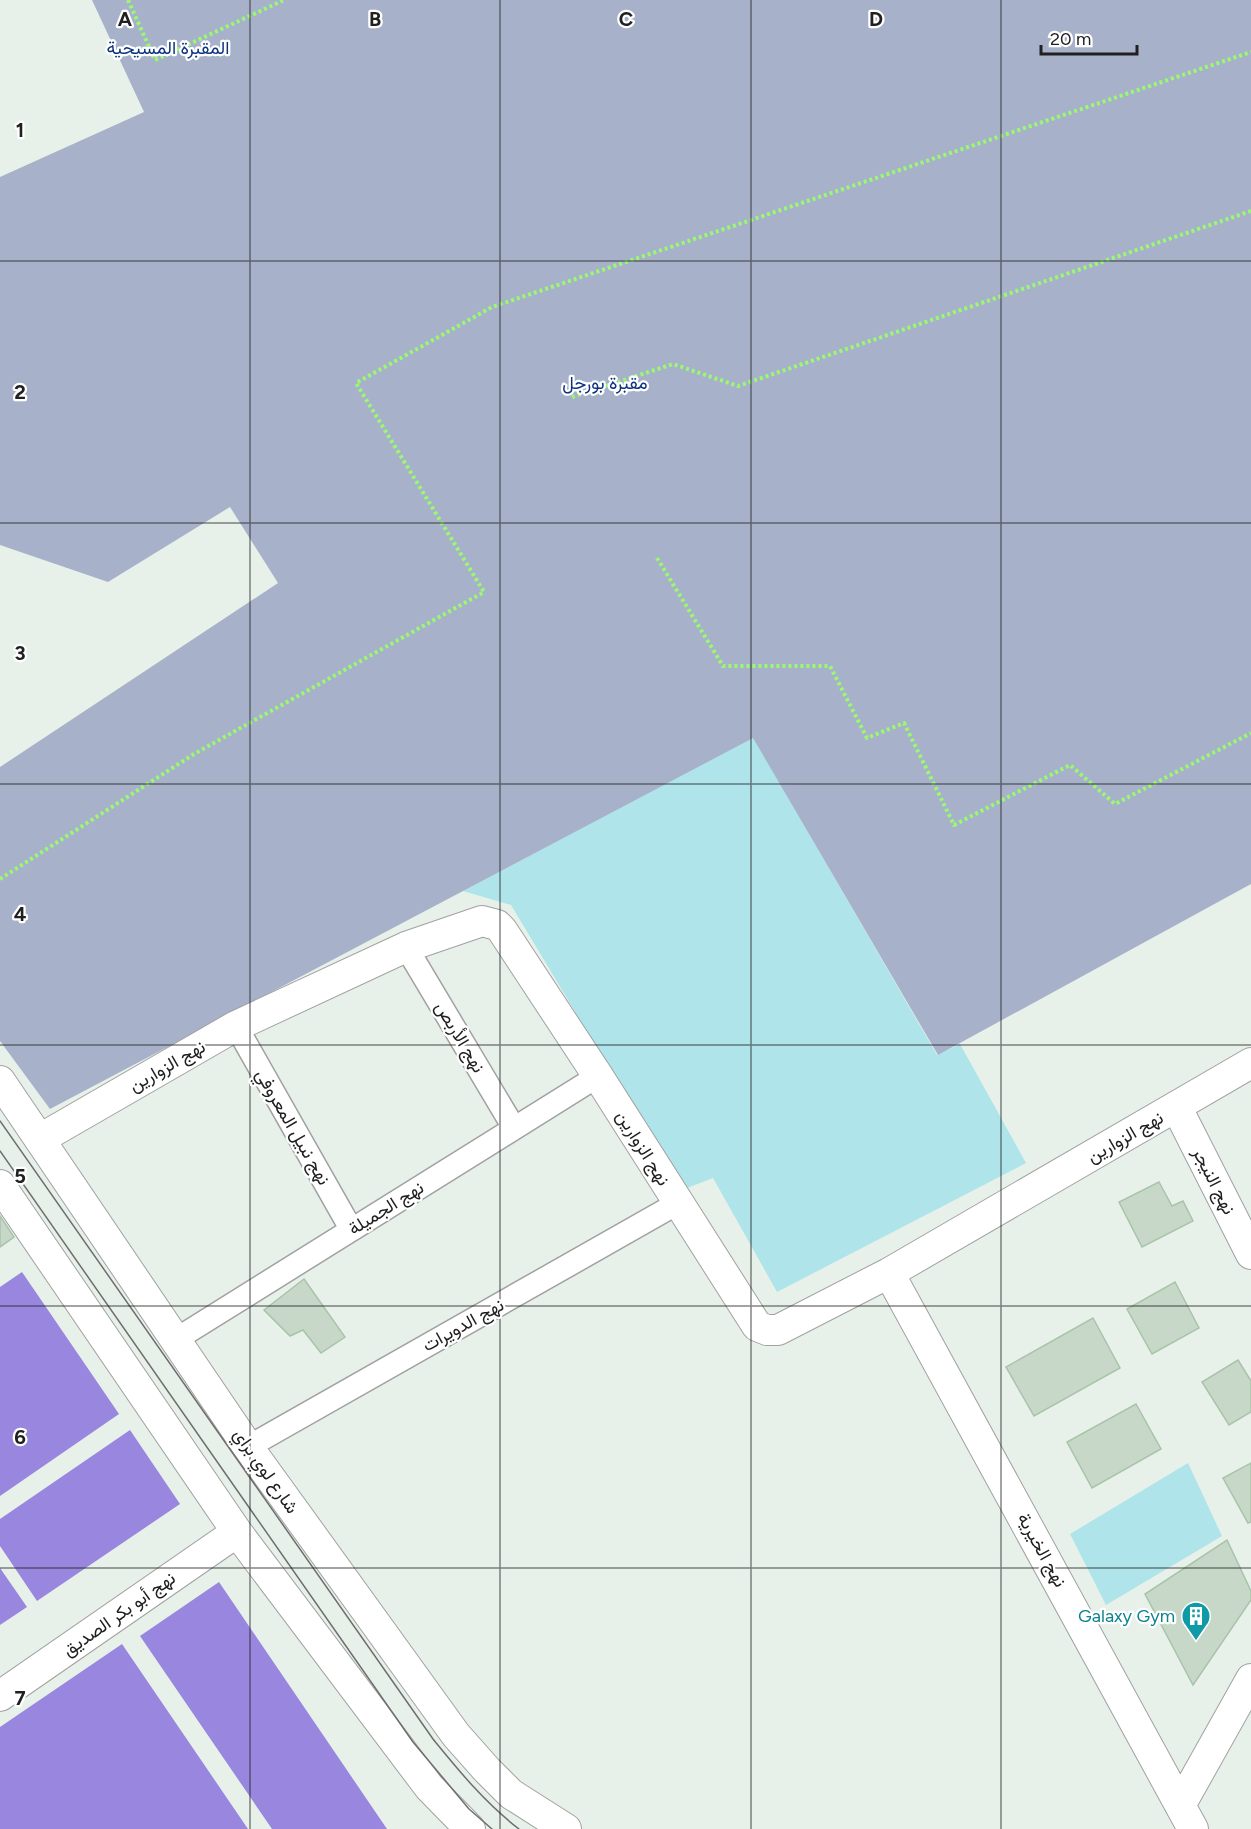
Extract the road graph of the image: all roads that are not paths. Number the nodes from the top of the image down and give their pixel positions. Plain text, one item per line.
1 (406, 947) junction
2 (236, 1026) junction
3 (1251, 1063) edge
4 (598, 1076) junction
5 (0, 1081) edge
6 (1176, 1107) junction
7 (514, 1128) junction
8 (40, 1138) junction
9 (0, 1185) edge
10 (678, 1203) junction
11 (351, 1229) junction
12 (1251, 1254) edge
13 (889, 1273) junction
14 (175, 1340) junction
15 (248, 1447) junction
16 (237, 1532) junction
17 (1251, 1679) edge
18 (0, 1696) edge
19 (1187, 1816) edge
20 (470, 1829) edge
21 (566, 1829) edge

1 - 2 street, نهج الزوارين
1 - 4 street, نهج الزوارين
1 - 7 street, نهج الأربص
2 - 8 street, نهج الزوارين
2 - 11 street, نهج نبيل المعروفي
3 - 6 street, نهج الزوارين
4 - 7 street, نهج الجميلة
4 - 10 street, نهج الزوارين
5 - 8 street, شارع لوي براي
6 - 12 street, نهج النيجر
6 - 13 street, نهج الزوارين
7 - 11 street, نهج الجميلة
8 - 14 street, شارع لوي براي
9 - 16 street
10 - 13 street, نهج الزوارين
10 - 15 street, نهج الدويرات
11 - 14 street, نهج الجميلة
13 - 19 street, نهج الخيرية
14 - 15 street, شارع لوي براي
15 - 21 street, شارع لوي براي
16 - 18 street, نهج أبو بكر الصديق
16 - 20 street
17 - 19 street

